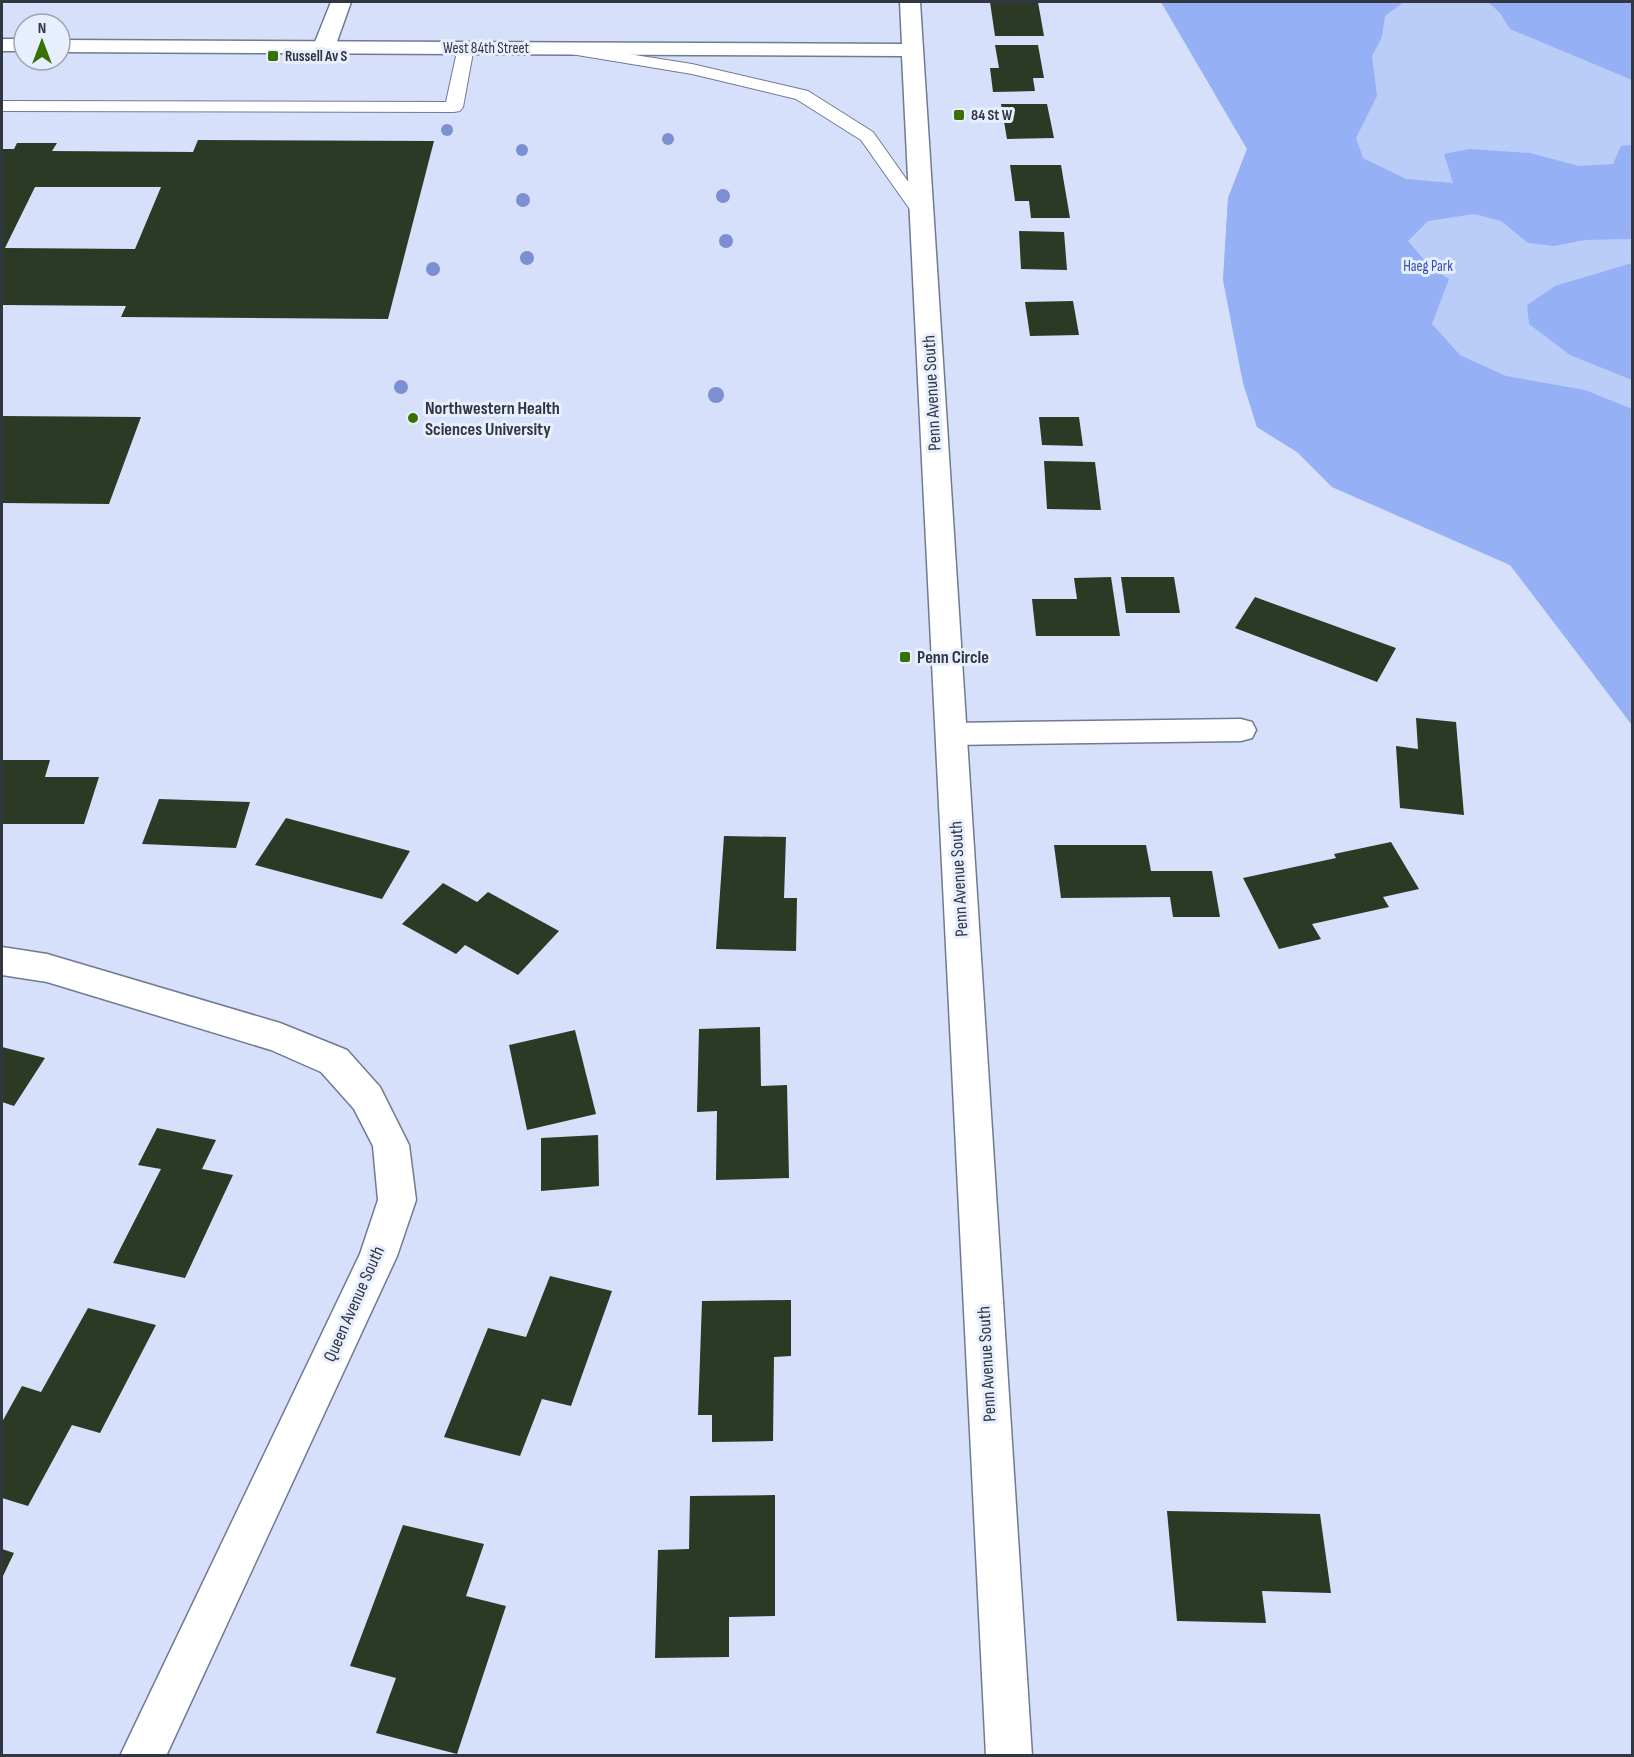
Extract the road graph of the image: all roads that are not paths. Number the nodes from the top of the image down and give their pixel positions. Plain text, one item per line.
1 (341, 2) edge
2 (910, 2) edge
3 (72, 46) edge
4 (324, 47) junction
5 (466, 47) junction
6 (556, 48) junction
7 (913, 50) junction
8 (2, 106) edge
9 (922, 214) junction
10 (1241, 730) dead end
11 (951, 734) junction
12 (2, 961) edge
13 (142, 1755) edge
14 (1009, 1755) edge

1 - 4 street
2 - 7 street, Penn Avenue South
3 - 4 street, West 84th Street
4 - 5 street, West 84th Street
5 - 6 street, West 84th Street
5 - 8 lane
6 - 7 street, West 84th Street
6 - 9 lane
7 - 9 street, Penn Avenue South
9 - 11 street, Penn Avenue South
10 - 11 street
11 - 14 street, Penn Avenue South
12 - 13 street, Queen Avenue South

